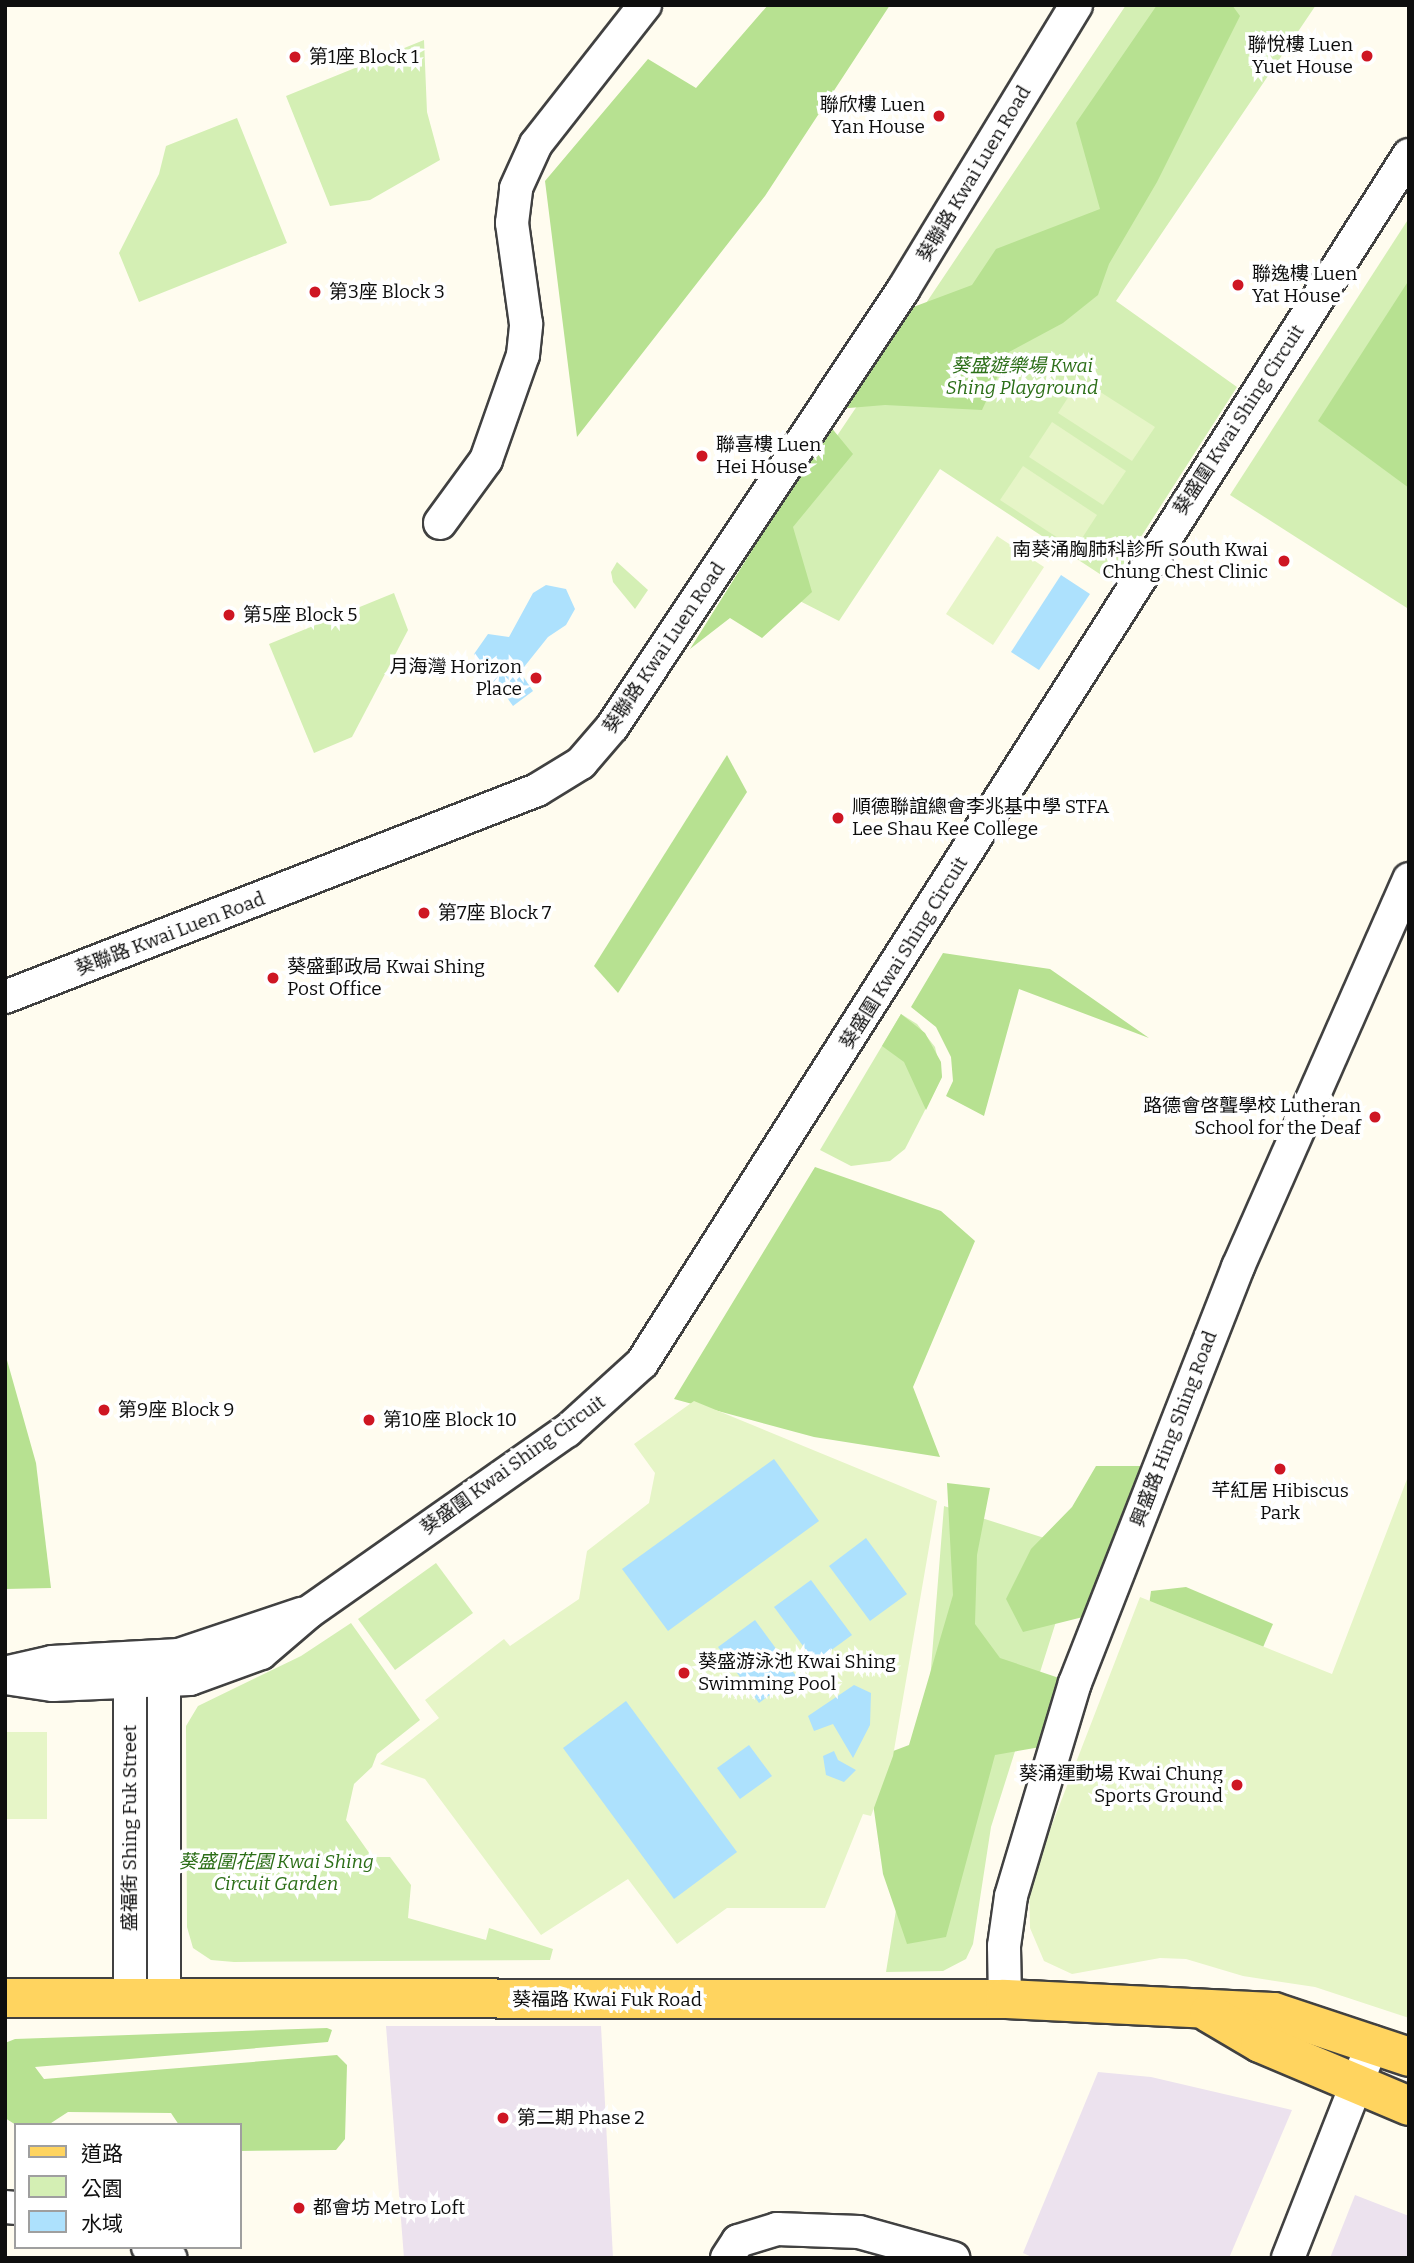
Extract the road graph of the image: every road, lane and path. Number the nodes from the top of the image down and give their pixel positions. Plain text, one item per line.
1 (646, 5) edge
2 (1076, 5) edge
3 (1409, 155) edge
4 (440, 523) dead end
5 (1406, 892) edge
6 (5, 997) edge
7 (164, 1669) junction
8 (130, 1670) junction
9 (5, 1672) edge
10 (5, 1678) edge
11 (5, 1998) edge
12 (147, 1998) junction
13 (1005, 1999) junction
14 (1208, 2012) junction
15 (1373, 2042) junction
16 (1409, 2057) edge
17 (1357, 2083) junction
18 (1409, 2106) edge
19 (152, 2249) edge
20 (172, 2258) edge
21 (727, 2258) edge
22 (953, 2258) edge
23 (1288, 2258) edge

1 - 4 street
2 - 6 street, 葵聯路 Kwai Luen Road
3 - 7 street, 葵盛圍 Kwai Shing Circuit
5 - 13 street, 興盛路 Hing Shing Road
7 - 8 street, 葵盛圍 Kwai Shing Circuit
7 - 12 street, 盛福街 Shing Fuk Street
8 - 9 street, 葵盛圍 Kwai Shing Circuit
8 - 10 street, 葵盛圍 Kwai Shing Circuit
8 - 12 street, 盛福街 Shing Fuk Street
11 - 12 main road, 葵福路 Kwai Fuk Road
12 - 13 main road, 葵福路 Kwai Fuk Road
13 - 14 main road, 葵福路 Kwai Fuk Road
14 - 15 main road, 葵福路 Kwai Fuk Road
14 - 17 main road, 葵福路 Kwai Fuk Road
15 - 16 main road, 葵福路 Kwai Fuk Road
15 - 17 street
17 - 18 main road, 葵福路 Kwai Fuk Road
17 - 23 street
19 - 20 street
21 - 22 street

